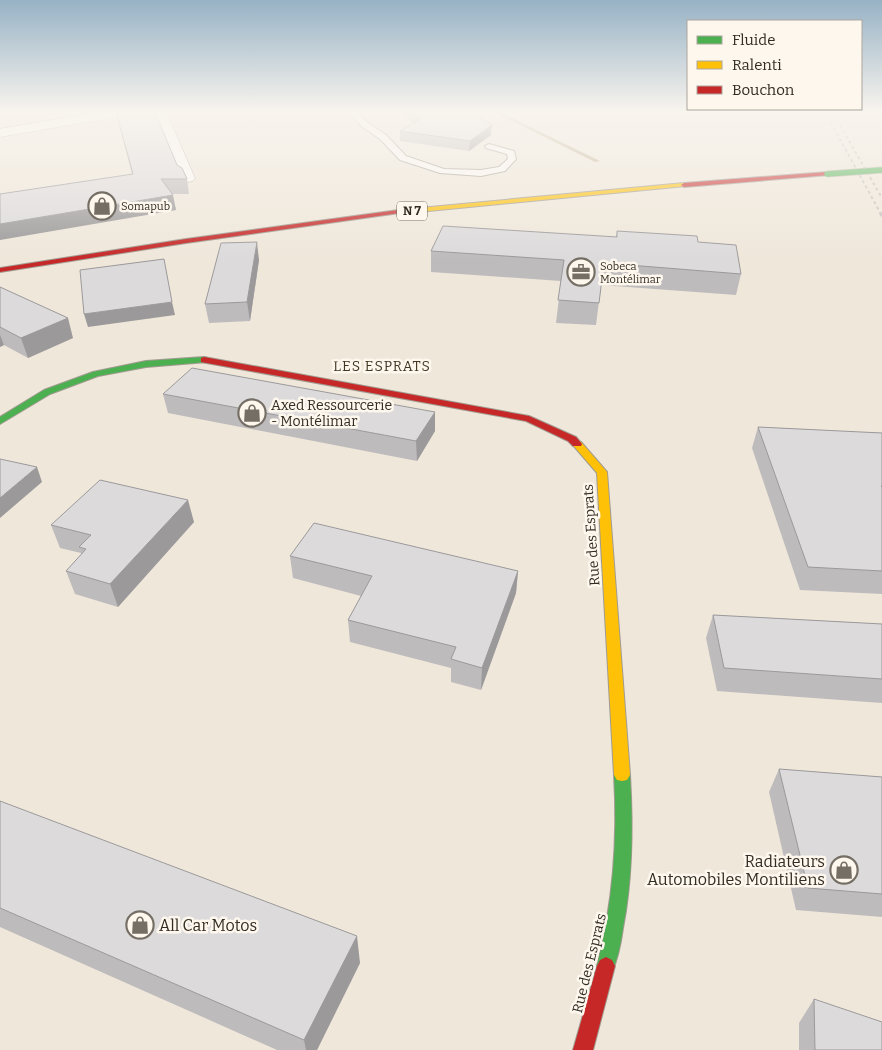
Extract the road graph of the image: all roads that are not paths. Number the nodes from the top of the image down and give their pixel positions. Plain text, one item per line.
1 (181, 161) edge
2 (412, 161) edge
3 (510, 161) edge
4 (882, 170) edge
5 (188, 178) edge
6 (0, 270) edge
7 (0, 421) edge
8 (582, 1050) edge

1 - 5 street
2 - 3 lane
4 - 6 main road, N 7, bridge
7 - 8 main road, Rue des Esprats

